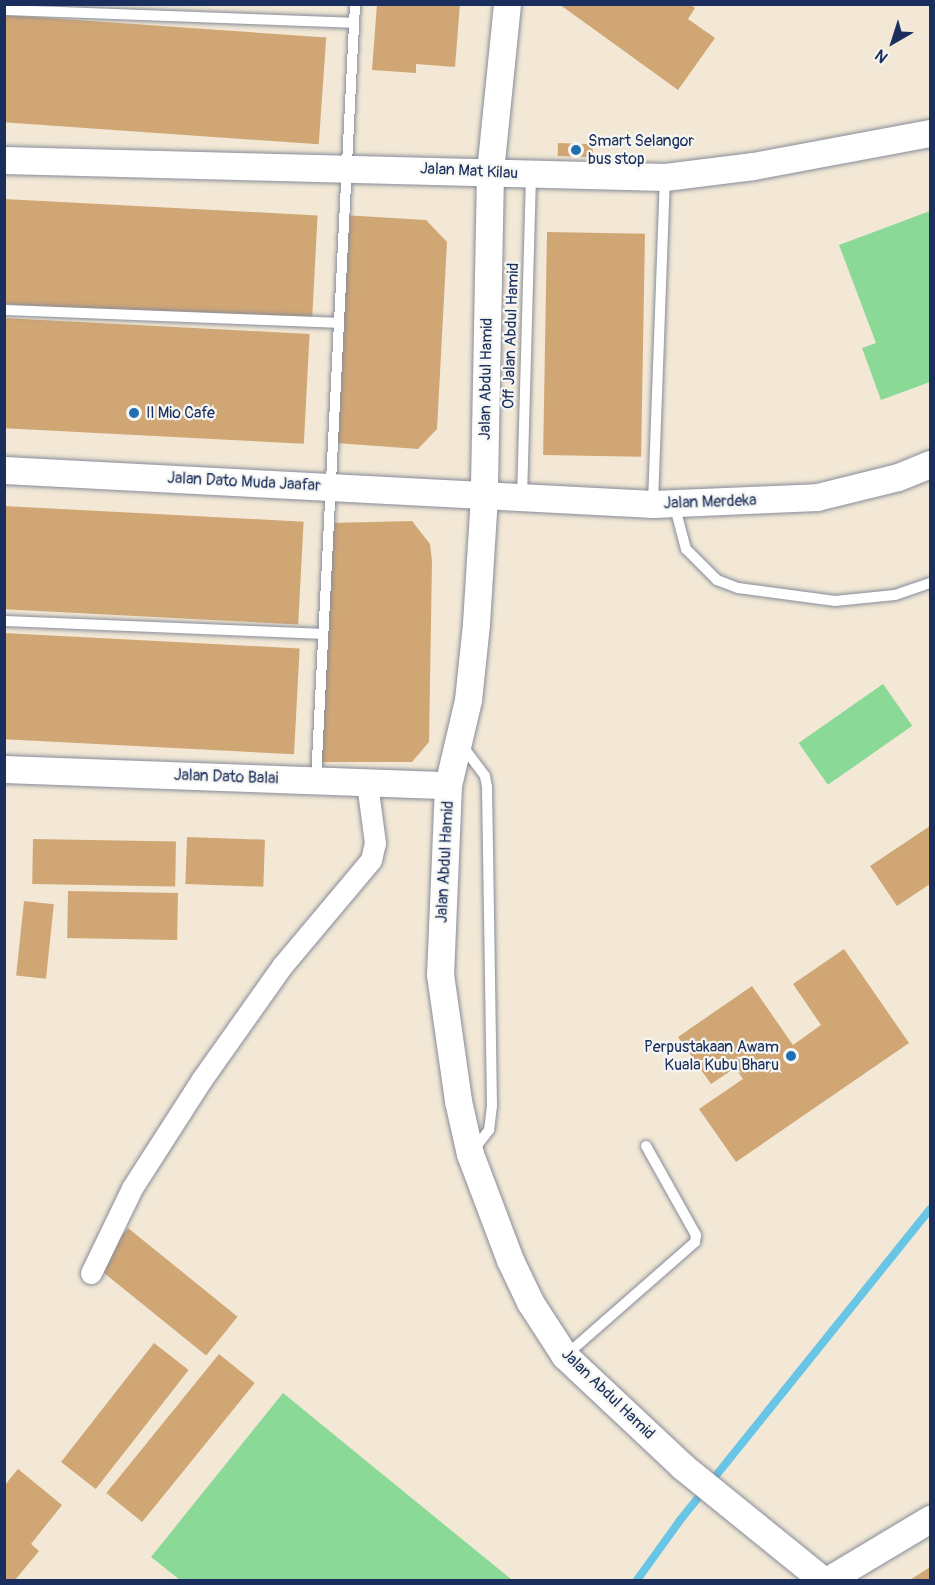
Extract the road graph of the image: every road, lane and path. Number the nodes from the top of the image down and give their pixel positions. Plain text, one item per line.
1 (355, 4) edge
2 (507, 4) edge
3 (4, 10) edge
4 (354, 23) junction
5 (930, 133) edge
6 (4, 160) edge
7 (344, 166) junction
8 (490, 172) junction
9 (531, 174) junction
10 (665, 177) junction
11 (4, 310) edge
12 (338, 323) junction
13 (930, 464) edge
14 (4, 470) edge
15 (333, 486) junction
16 (484, 496) junction
17 (522, 498) junction
18 (663, 504) junction
19 (930, 583) edge
20 (4, 621) edge
21 (321, 634) junction
22 (458, 742) junction
23 (4, 769) edge
24 (316, 780) junction
25 (367, 783) junction
26 (448, 785) junction
27 (646, 1146) dead end
28 (470, 1154) junction
29 (91, 1273) dead end
30 (565, 1356) junction
31 (930, 1519) edge
32 (823, 1581) edge
33 (828, 1581) edge

1 - 4 lane
2 - 8 street, Jalan Abdul Hamid
3 - 4 lane
4 - 7 lane
5 - 10 street, Jalan Mat Kilau
6 - 7 street, Jalan Mat Kilau
7 - 8 street, Jalan Mat Kilau
7 - 12 lane
8 - 9 street, Jalan Mat Kilau
8 - 16 street, Jalan Abdul Hamid
9 - 10 street, Jalan Mat Kilau
9 - 17 lane, Off Jalan Abdul Hamid
10 - 18 lane
11 - 12 lane
12 - 15 lane
13 - 18 street, Jalan Merdeka
14 - 15 street, Jalan Dato Muda Jaafar
15 - 16 street, Jalan Dato Muda Jaafar
15 - 21 lane
16 - 17 street, Jalan Merdeka
16 - 22 street, Jalan Abdul Hamid
17 - 18 street, Jalan Merdeka
18 - 19 lane
20 - 21 lane
21 - 24 lane
22 - 26 street, Jalan Abdul Hamid
22 - 28 lane
23 - 24 street, Jalan Dato Balai
24 - 25 street, Jalan Dato Balai
25 - 26 street, Jalan Dato Balai
25 - 29 street
26 - 28 street, Jalan Abdul Hamid
27 - 30 lane
28 - 30 street, Jalan Abdul Hamid
30 - 32 street, Jalan Abdul Hamid
31 - 33 street

